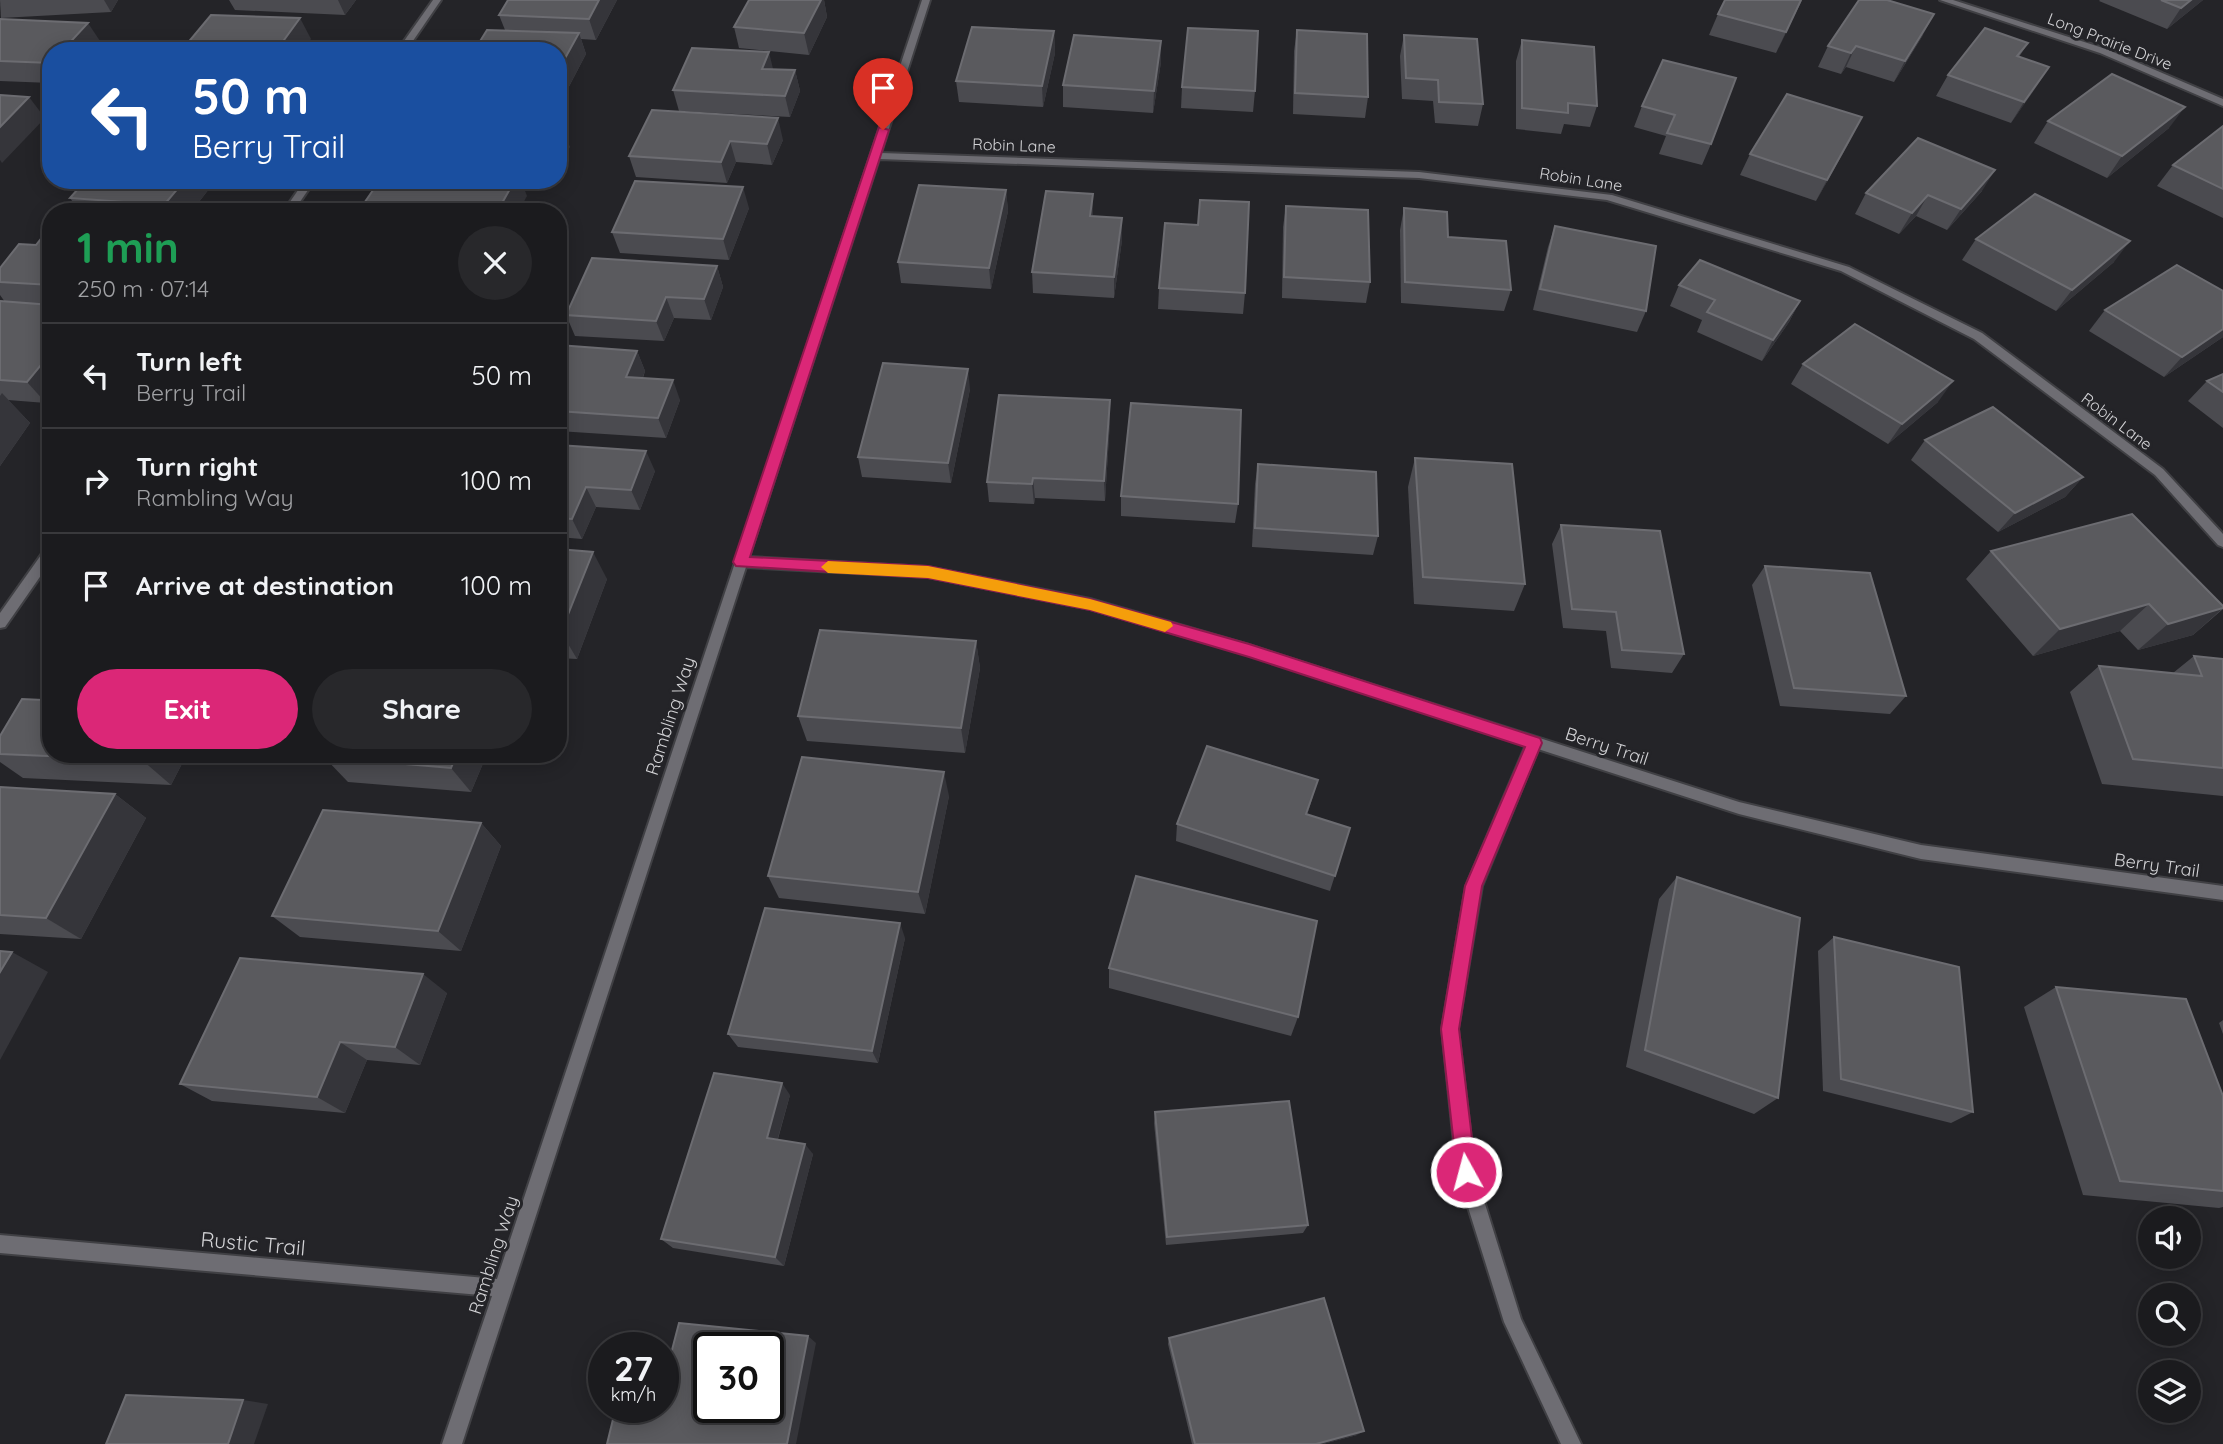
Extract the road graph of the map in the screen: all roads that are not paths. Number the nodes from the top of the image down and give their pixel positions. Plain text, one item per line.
1 (437, 0) edge
2 (926, 0) edge
3 (1944, 0) edge
4 (407, 42) edge
5 (2223, 103) edge
6 (875, 156) junction
7 (2223, 542) edge
8 (741, 562) junction
9 (42, 564) edge
10 (0, 623) edge
11 (1534, 743) junction
12 (2223, 893) edge
13 (0, 1244) edge
14 (503, 1288) junction
15 (452, 1444) edge
16 (1571, 1444) edge

1 - 4 street
2 - 6 street, Rambling Way
3 - 5 street, Long Prairie Drive
6 - 7 street, Robin Lane
6 - 8 street, Rambling Way
8 - 11 street, Berry Trail
8 - 14 street, Rambling Way
9 - 10 street
11 - 12 street, Berry Trail
11 - 16 street
13 - 14 street, Rustic Trail
14 - 15 street, Rambling Way

